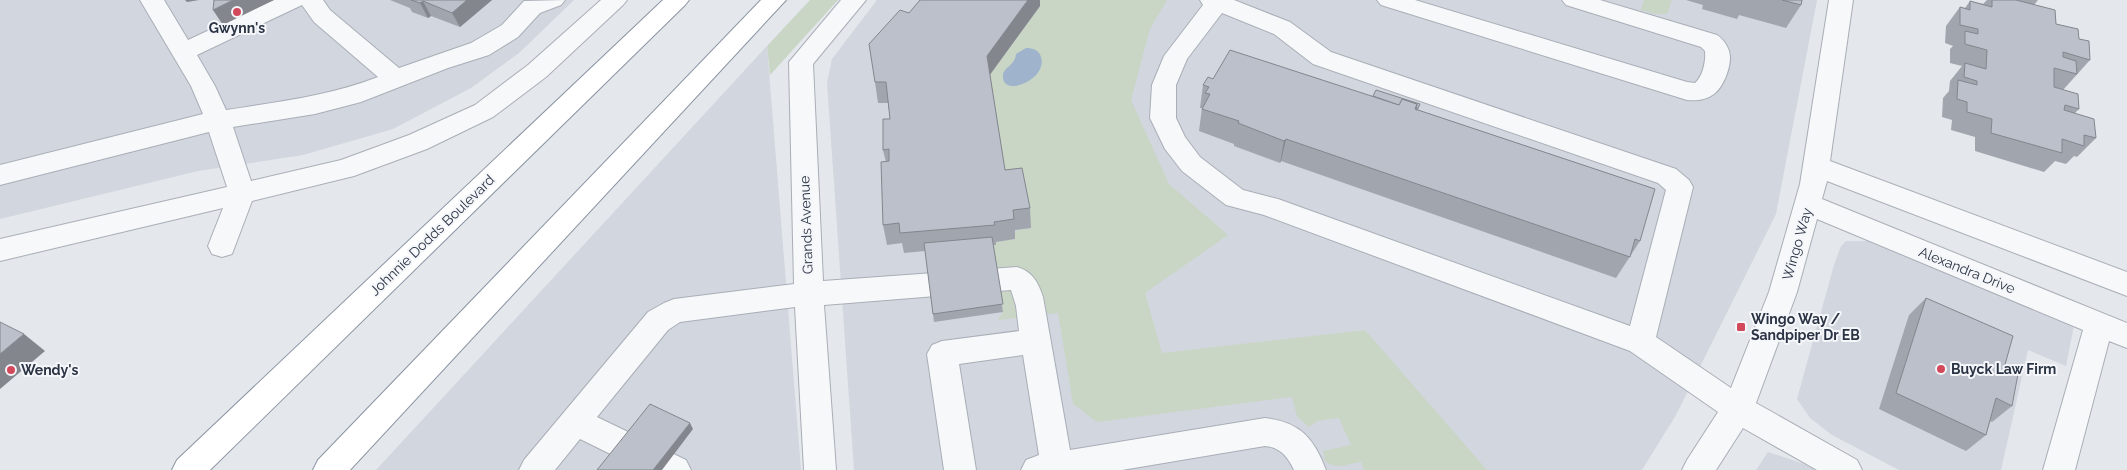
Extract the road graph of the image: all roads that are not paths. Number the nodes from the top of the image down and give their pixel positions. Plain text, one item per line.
1 (152, 0) edge
2 (294, 0) edge
3 (311, 0) edge
4 (554, 0) edge
5 (677, 0) edge
6 (774, 0) edge
7 (854, 0) edge
8 (1389, 0) edge
9 (1574, 0) edge
10 (1841, 0) edge
11 (1215, 1) edge
12 (1626, 7) edge
13 (607, 8) edge
14 (182, 52) junction
15 (396, 79) junction
16 (218, 120) junction
17 (1816, 166) junction
18 (0, 175) edge
19 (242, 193) junction
20 (1808, 204) junction
21 (222, 246) dead end
22 (0, 250) edge
23 (2127, 284) edge
24 (809, 294) junction
25 (2099, 324) junction
26 (2127, 336) edge
27 (1035, 341) junction
28 (1640, 342) junction
29 (1738, 409) junction
30 (575, 421) junction
31 (1047, 469) edge
32 (188, 470) edge
33 (329, 470) edge
34 (535, 470) edge
35 (674, 470) edge
36 (820, 470) edge
37 (960, 470) edge
38 (1310, 470) edge
39 (1698, 470) edge
40 (1846, 470) edge
41 (2060, 470) edge

1 - 14 street
2 - 14 street
3 - 15 street
4 - 13 street
4 - 15 street
5 - 32 highway, Johnnie Dodds Boulevard
6 - 33 highway
7 - 24 street, Grands Avenue
8 - 12 street
9 - 12 street
10 - 17 street, Wingo Way
11 - 28 street
11 - 28 street
13 - 19 street
14 - 16 street
15 - 16 street
16 - 18 street
16 - 19 street
17 - 20 street, Wingo Way
17 - 23 street
19 - 21 street
19 - 22 street
20 - 25 street, Alexandra Drive
20 - 29 street, Wingo Way
24 - 27 street
24 - 30 street
24 - 36 street, Grands Avenue
25 - 26 street, Alexandra Drive
25 - 41 street
27 - 31 street
27 - 37 street
28 - 29 street
29 - 39 street, Wingo Way
29 - 40 street
30 - 34 street
30 - 35 street
31 - 38 street

